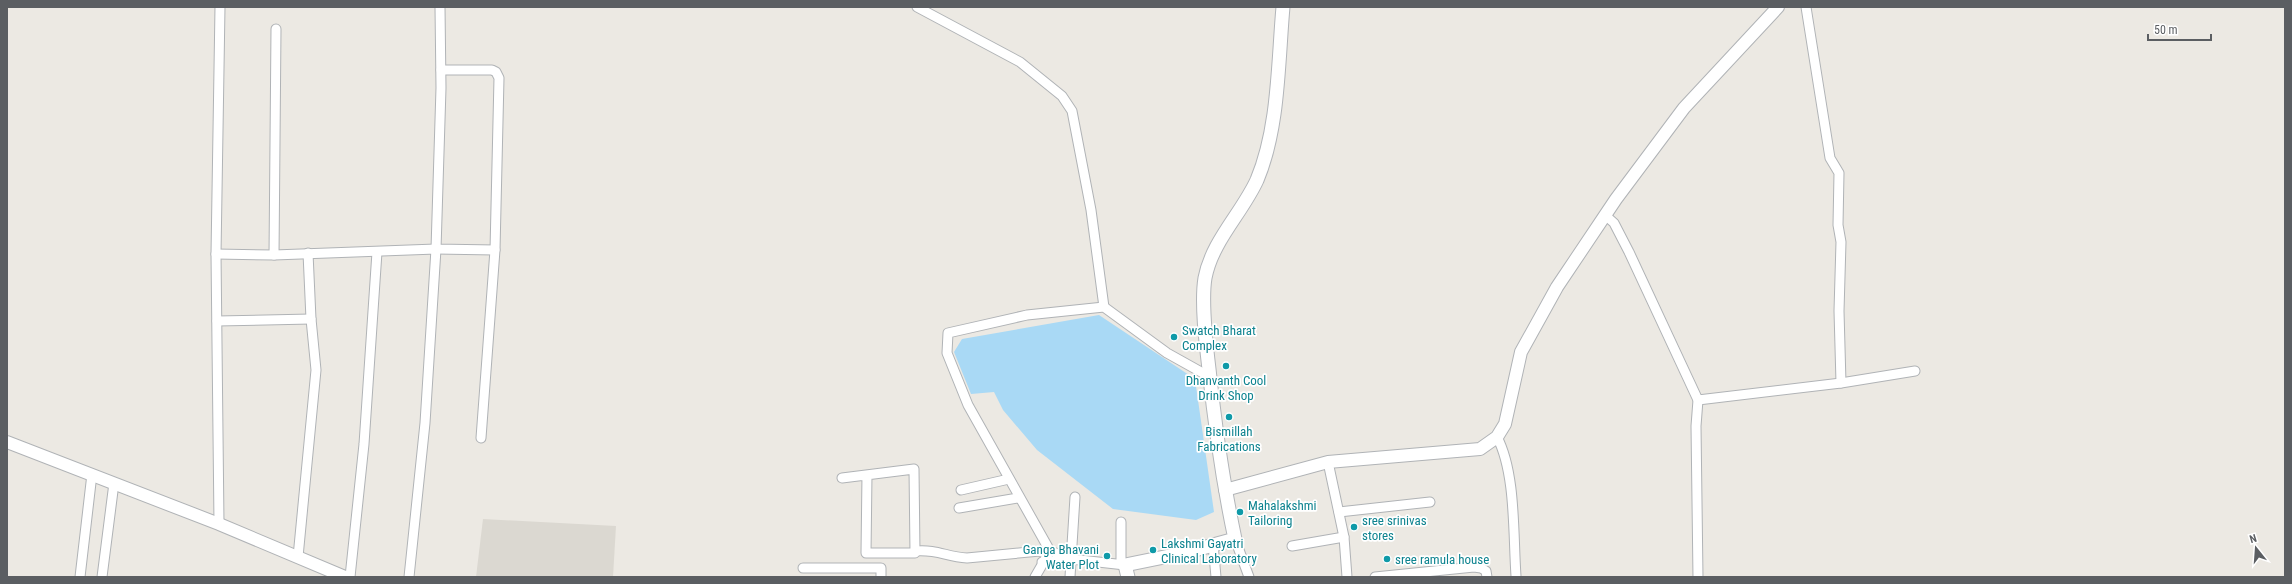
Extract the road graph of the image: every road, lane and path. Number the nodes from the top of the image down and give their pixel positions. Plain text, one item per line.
1 (220, 7) edge
2 (440, 7) edge
3 (916, 7) edge
4 (1283, 7) edge
5 (1778, 7) edge
6 (1806, 7) edge
7 (276, 29) dead end
8 (441, 70) junction
9 (1605, 215) junction
10 (436, 249) junction
11 (495, 250) junction
12 (376, 252) junction
13 (216, 254) junction
14 (308, 254) junction
15 (274, 255) junction
16 (1104, 306) junction
17 (311, 319) junction
18 (217, 321) junction
19 (1915, 371) dead end
20 (1210, 377) junction
21 (1841, 383) junction
22 (1698, 400) junction
23 (1497, 437) junction
24 (481, 438) dead end
25 (7, 442) edge
26 (1328, 462) junction
27 (92, 474) junction
28 (867, 475) junction
29 (842, 478) dead end
30 (1009, 479) junction
31 (114, 483) junction
32 (961, 490) dead end
33 (1225, 490) junction
34 (1075, 496) dead end
35 (1018, 498) junction
36 (1430, 502) dead end
37 (959, 508) dead end
38 (1340, 512) junction
39 (1121, 522) dead end
40 (219, 524) junction
41 (1344, 536) junction
42 (1235, 539) junction
43 (1213, 544) junction
44 (1292, 546) dead end
45 (915, 551) junction
46 (880, 554) junction
47 (1046, 556) junction
48 (298, 557) junction
49 (1068, 558) junction
50 (803, 568) dead end
51 (1125, 568) edge
52 (881, 572) edge
53 (1516, 576) dead end
54 (80, 577) edge
55 (102, 577) edge
56 (345, 577) edge
57 (350, 577) edge
58 (409, 577) edge
59 (1035, 577) edge
60 (1070, 577) edge
61 (1216, 577) edge
62 (1249, 577) edge
63 (1347, 577) edge
64 (1374, 577) edge
65 (1487, 577) edge
66 (1698, 577) edge

1 - 13 street
2 - 8 street
3 - 16 street
4 - 20 main road
5 - 9 street
6 - 21 street
7 - 15 street
8 - 10 street
8 - 11 street
9 - 22 street
9 - 23 street
10 - 11 street
10 - 12 street
10 - 58 street
11 - 24 street
12 - 14 street
12 - 57 street
13 - 15 street
13 - 18 street
14 - 15 street
14 - 17 street
16 - 20 street
16 - 30 street
17 - 18 street
17 - 48 street
18 - 40 street
19 - 21 street
20 - 33 main road
21 - 22 street
22 - 66 street
23 - 26 street
23 - 53 street
25 - 27 street
26 - 33 street
26 - 38 street
27 - 31 street
27 - 54 street
28 - 29 street
28 - 45 street
28 - 46 street
30 - 32 street
30 - 35 street
31 - 40 street
31 - 55 street
33 - 42 main road
34 - 49 street
35 - 37 street
35 - 47 street
36 - 38 street
38 - 41 street
39 - 51 street
40 - 48 street
41 - 44 street
41 - 63 street
42 - 43 main road
42 - 62 street
43 - 51 main road
43 - 61 street
45 - 46 street
45 - 47 street
46 - 52 street
47 - 49 street
47 - 49 street
47 - 59 street
48 - 56 street
49 - 51 street
49 - 60 street
50 - 52 street
64 - 65 street

